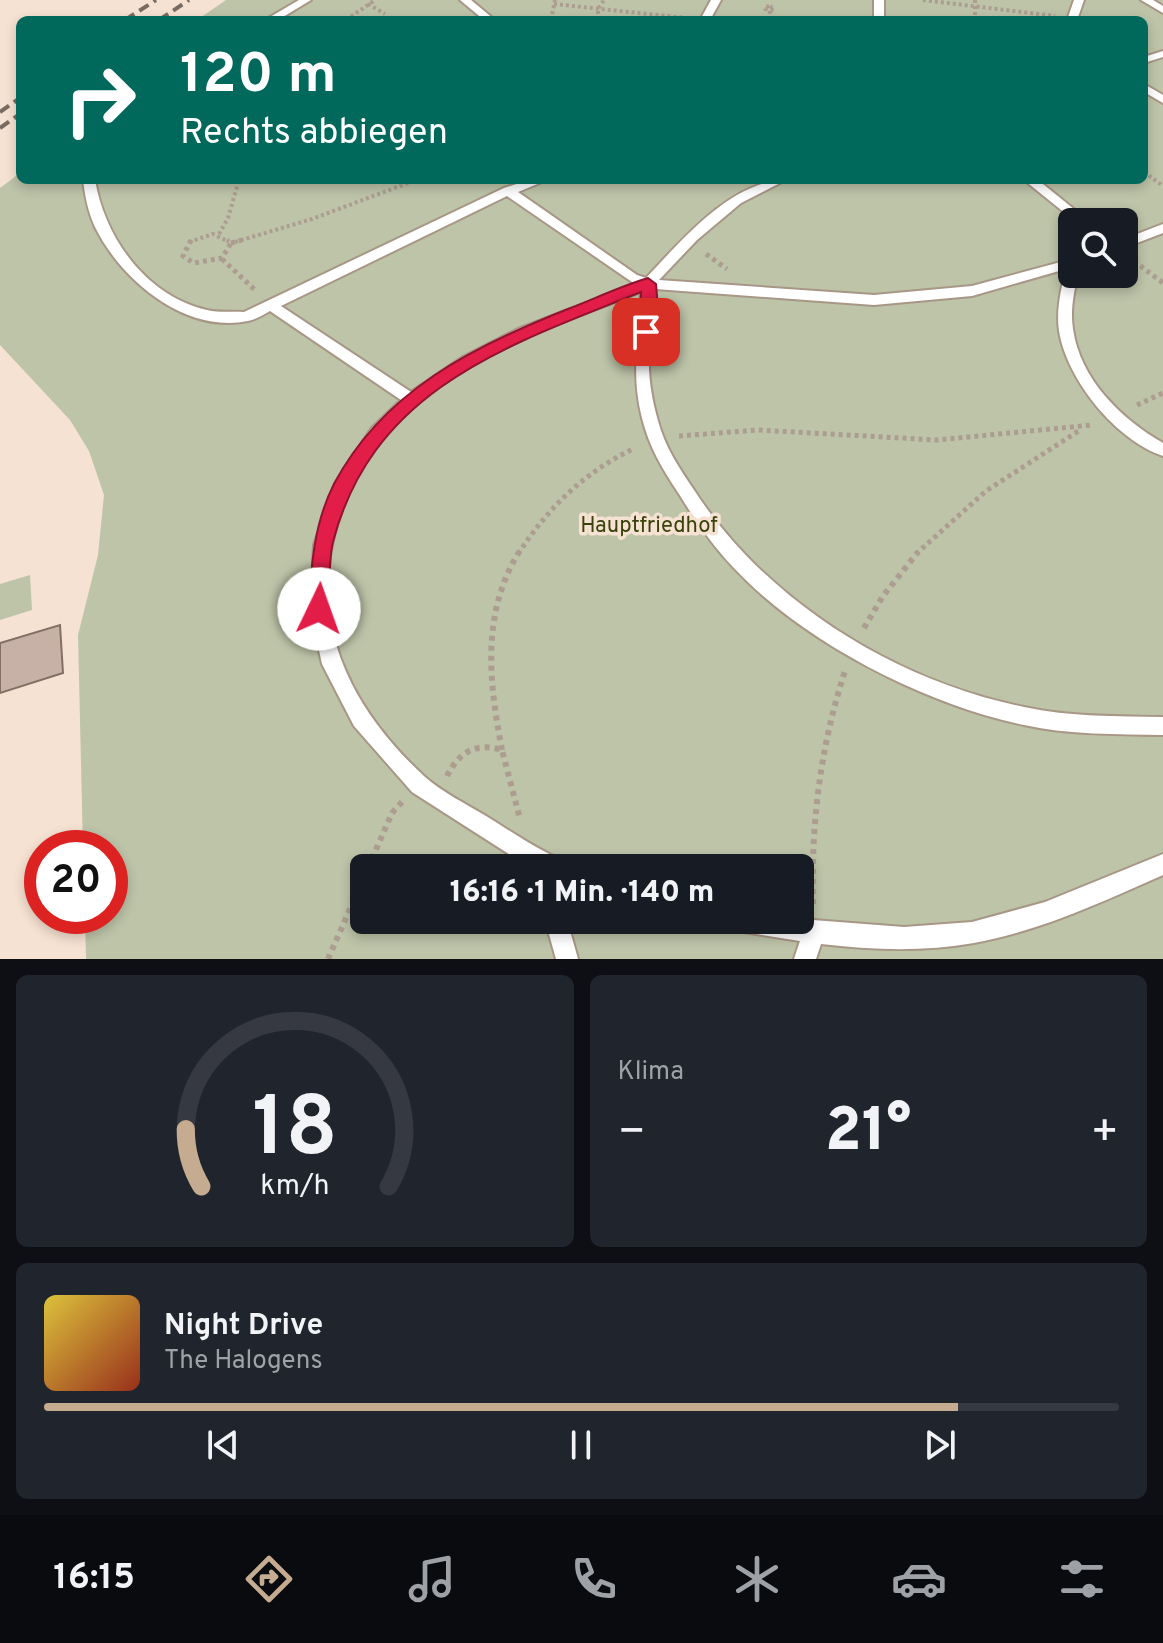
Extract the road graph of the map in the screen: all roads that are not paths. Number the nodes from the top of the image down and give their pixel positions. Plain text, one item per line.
1 (306, 0) edge
2 (465, 0) edge
3 (1146, 0) edge
4 (1163, 10) edge
5 (277, 16) edge
6 (485, 16) edge
7 (90, 184) edge
8 (529, 184) edge
9 (771, 184) edge
10 (1035, 184) edge
11 (508, 191) junction
12 (1066, 208) edge
13 (1163, 228) edge
14 (1138, 238) edge
15 (1058, 267) edge
16 (648, 284) junction
17 (1068, 288) edge
18 (272, 306) junction
19 (411, 399) junction
20 (1163, 450) edge
21 (1163, 726) edge
22 (521, 854) edge
23 (1163, 864) edge
24 (814, 933) edge
25 (560, 934) edge
26 (814, 934) edge
27 (567, 959) edge
28 (805, 959) edge

1 - 5 lane
2 - 6 lane
3 - 4 lane
7 - 18 lane
8 - 11 lane
9 - 16 lane
10 - 12 lane
11 - 16 lane
11 - 18 lane
13 - 14 lane
15 - 16 lane
16 - 19 lane
16 - 21 lane
17 - 20 lane
18 - 19 lane
19 - 22 lane
23 - 24 lane
25 - 27 lane
26 - 28 lane

